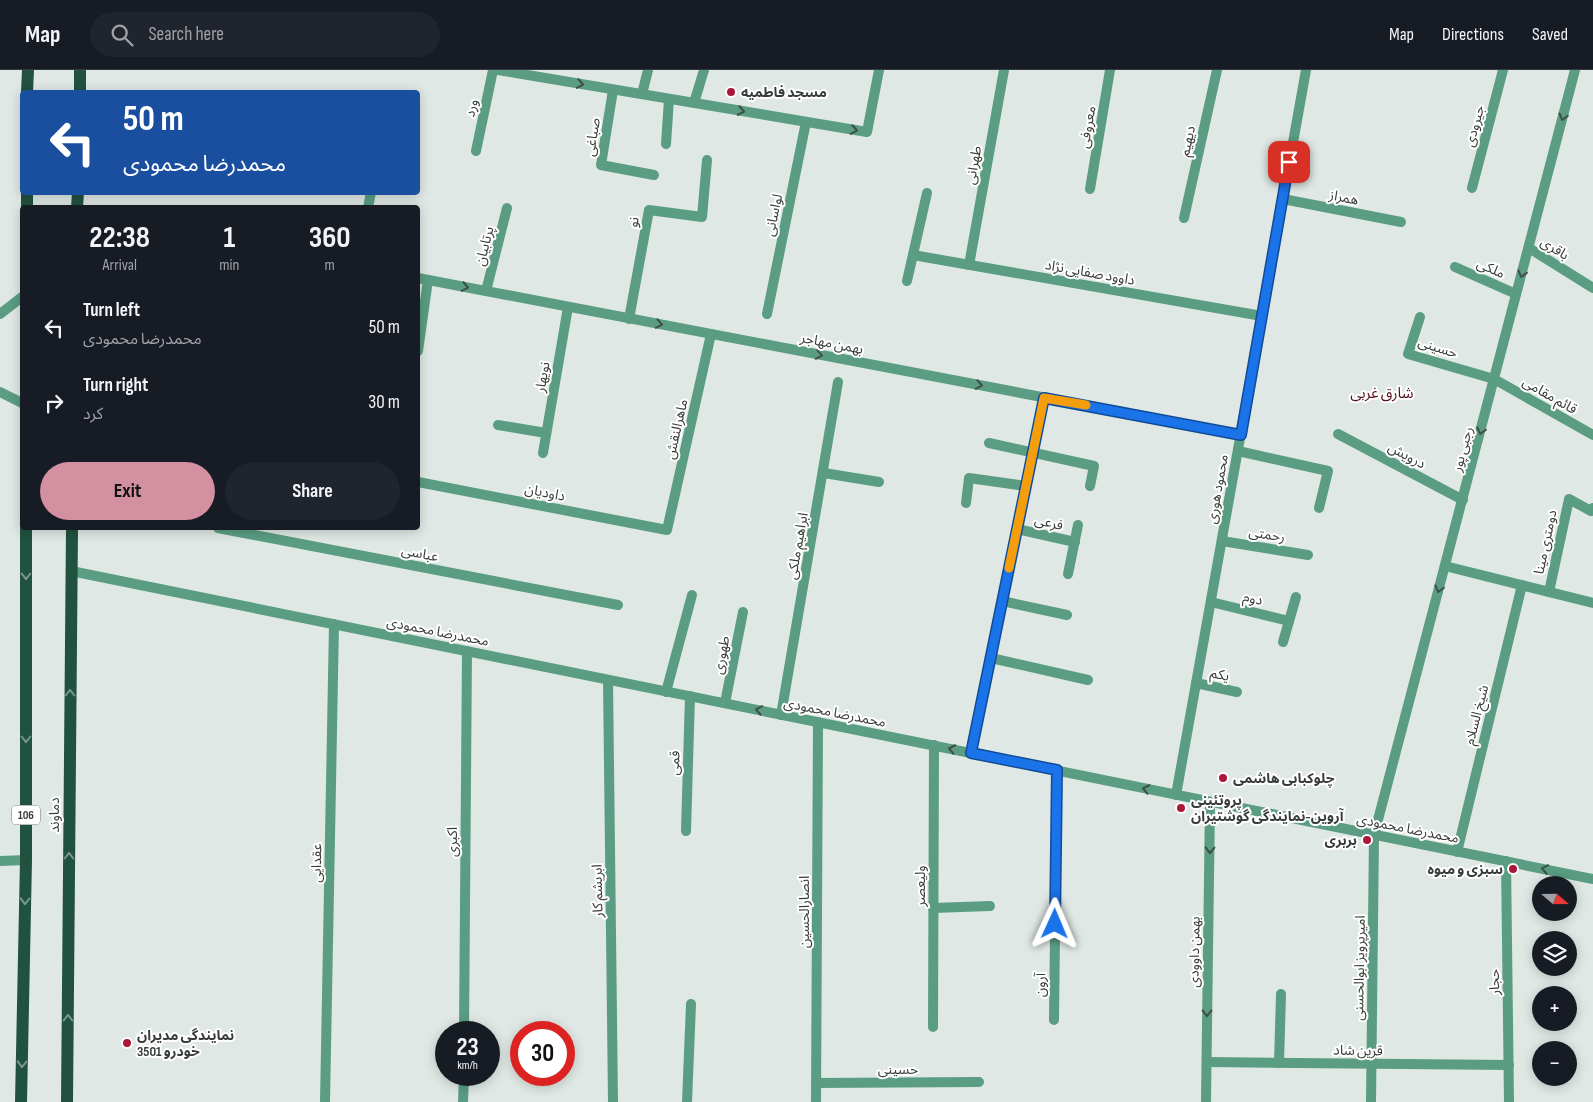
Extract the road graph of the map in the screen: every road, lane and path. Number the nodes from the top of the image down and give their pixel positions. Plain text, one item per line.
1 (28, 70) edge
2 (80, 70) edge
3 (493, 70) edge
4 (498, 70) edge
5 (648, 70) edge
6 (704, 70) edge
7 (879, 70) edge
8 (1004, 70) edge
9 (1110, 70) edge
10 (1217, 70) edge
11 (1306, 70) edge
12 (1502, 70) edge
13 (1576, 70) edge
14 (553, 75) edge
15 (28, 90) edge
16 (80, 90) edge
17 (613, 90) junction
18 (642, 94) junction
19 (669, 99) junction
20 (694, 103) junction
21 (806, 122) junction
22 (666, 144) dead end
23 (476, 151) dead end
24 (707, 160) dead end
25 (654, 174) dead end
26 (1090, 188) dead end
27 (1472, 188) dead end
28 (927, 193) dead end
29 (1283, 199) junction
30 (507, 208) dead end
31 (1184, 218) dead end
32 (1401, 222) dead end
33 (1529, 248) junction
34 (913, 255) junction
35 (969, 265) junction
36 (1455, 267) dead end
37 (420, 278) edge
38 (428, 280) junction
39 (907, 281) dead end
40 (1593, 288) edge
41 (486, 291) junction
42 (1516, 294) junction
43 (20, 299) edge
44 (568, 307) junction
45 (0, 314) edge
46 (767, 314) dead end
47 (1262, 316) junction
48 (1420, 317) dead end
49 (630, 318) junction
50 (711, 334) junction
51 (420, 337) edge
52 (1494, 379) junction
53 (838, 382) dead end
54 (0, 392) edge
55 (1044, 398) junction
56 (20, 402) edge
57 (498, 425) dead end
58 (546, 433) junction
59 (1338, 434) dead end
60 (1241, 435) junction
61 (1593, 435) edge
62 (989, 443) dead end
63 (1238, 451) junction
64 (1034, 452) junction
65 (542, 453) dead end
66 (824, 473) junction
67 (420, 482) edge
68 (879, 482) dead end
69 (1026, 486) junction
70 (1090, 486) dead end
71 (1463, 500) junction
72 (966, 503) dead end
73 (1319, 508) dead end
74 (1593, 508) edge
75 (1078, 525) dead end
76 (1017, 529) junction
77 (26, 530) edge
78 (72, 530) edge
79 (228, 530) edge
80 (667, 530) joint
81 (1222, 541) junction
82 (1074, 542) junction
83 (1308, 555) dead end
84 (1445, 566) junction
85 (71, 571) junction
86 (1068, 574) dead end
87 (1522, 585) junction
88 (1548, 592) junction
89 (692, 595) dead end
90 (1296, 597) dead end
91 (1002, 601) junction
92 (1211, 602) junction
93 (1593, 602) edge
94 (618, 605) dead end
95 (743, 612) dead end
96 (1067, 616) dead end
97 (1289, 621) junction
98 (334, 624) junction
99 (1283, 642) dead end
100 (467, 651) junction
101 (990, 658) junction
102 (608, 680) junction
103 (1088, 680) dead end
104 (1196, 683) junction
105 (666, 692) junction
106 (1237, 692) dead end
107 (690, 696) junction
108 (725, 704) junction
109 (782, 715) junction
110 (818, 722) junction
111 (934, 746) junction
112 (971, 753) junction
113 (1057, 770) junction
114 (1176, 795) junction
115 (1210, 802) junction
116 (686, 831) dead end
117 (1374, 835) junction
118 (1457, 852) junction
119 (26, 860) junction
120 (0, 861) edge
121 (1506, 862) junction
122 (1593, 879) edge
123 (990, 906) dead end
124 (934, 908) junction
125 (1281, 994) dead end
126 (691, 1004) dead end
127 (1054, 1020) dead end
128 (464, 1021) edge
129 (933, 1027) dead end
130 (1207, 1062) junction
131 (1279, 1063) junction
132 (1372, 1064) junction
133 (1509, 1065) junction
134 (979, 1082) dead end
135 (816, 1083) junction
136 (464, 1086) edge
137 (21, 1102) edge
138 (67, 1102) edge
139 (325, 1102) edge
140 (464, 1102) edge
141 (613, 1102) edge
142 (687, 1102) edge
143 (816, 1102) edge
144 (1206, 1102) edge
145 (1371, 1102) edge
146 (1509, 1102) edge

1 - 15 main road
2 - 16 main road
3 - 23 street, ورد
4 - 14 street
5 - 18 street
6 - 20 street
21 -> 7 street
8 - 35 street, طهرانی
9 - 26 street, معروفی
10 - 31 street, دیهیم
11 - 29 street, محمود هوری
12 - 27 street, جیرودی
13 -> 33 street, رجبی پور
14 -> 17 street
17 - 18 street
17 - 25 street, صباغی
18 - 19 street
19 - 20 street
19 - 22 street
20 -> 21 street
21 - 46 street, لواسانی
24 - 49 street, نو
28 - 34 street
29 - 32 street, همراز
29 - 47 street, محمود هوری
30 - 41 street, پرتابیان
33 - 40 street, باقری
33 -> 42 street, رجبی پور
34 - 35 street, داوود صفایی نژاد
34 - 39 street
35 - 47 street, داوود صفایی نژاد
36 - 42 street, ملکی
37 - 38 street, بهمن مهاجر
38 -> 41 street, بهمن مهاجر
38 - 51 street
41 - 44 street, بهمن مهاجر
42 - 52 street, رجبی پور
43 - 45 street
44 - 49 street, بهمن مهاجر
44 - 58 street, نویهار
47 - 60 street, محمود هوری
48 - 52 street, حسینی
49 -> 50 street, بهمن مهاجر
50 -> 55 street, بهمن مهاجر
50 - 80 street, ماهرالنقش
52 - 61 street, قائم مقامی
52 -> 71 street, رجبی پور
53 - 66 street, ابراهیم ملکی
54 - 56 street
55 - 60 street, بهمن مهاجر
55 - 64 street
57 - 58 street
58 - 65 street, نویهار
59 - 71 street, درویش
60 - 63 street, محمود هوری
62 - 64 street
63 - 73 street
63 - 81 street, محمود هوری
64 - 69 street
64 - 70 street
66 - 68 street
66 - 109 street, ابراهیم ملکی
67 - 80 street, داودیان
69 - 72 street
69 - 76 street
71 - 84 street, رجبی پور
74 - 88 street, دومتری مینا
75 - 82 street, فرعی
76 - 82 street, فرعی
76 - 91 street
77 -> 119 main road, دماوند / 106
78 - 85 main road, دماوند
79 - 94 street, عباسی
81 - 83 street, رحمتی
81 - 92 street, محمود هوری
82 - 86 street, فرعی
84 - 87 street
84 -> 117 street, رجبی پور
85 - 98 street, محمدرضا محمودی
138 -> 85 main road, دماوند
87 - 88 street
87 - 118 street, شیخ السلام
88 - 93 street
89 - 105 street
90 - 97 street
91 - 96 street
91 - 101 street
92 - 97 street, دوم
92 - 104 street, محمود هوری
95 - 108 street, طهوری
97 - 99 street
98 - 100 street, محمدرضا محمودی
98 - 139 street, عقدایی
100 - 102 street, محمدرضا محمودی
100 - 128 street, اکبری
101 - 103 street
101 - 112 street
102 - 105 street, محمدرضا محمودی
102 - 141 street, ابریشم کار
104 - 106 street, یکم
104 - 114 street, محمود هوری
105 - 107 street, محمدرضا محمودی
107 - 108 street, محمدرضا محمودی
107 - 116 street, قمی
109 -> 108 street, محمدرضا محمودی
109 - 110 street, محمدرضا محمودی
110 - 111 street, محمدرضا محمودی
110 - 135 street, انصارالحسین
112 -> 111 street, محمدرضا محمودی
111 - 124 street, ولیعصر
112 - 113 street, محمدرضا محمودی
114 -> 113 street, محمدرضا محمودی
113 - 127 street, آرون
114 - 115 street, محمدرضا محمودی
115 - 117 street, محمدرضا محمودی
115 -> 130 street, بهمن داوودی
117 - 118 street, محمدرضا محمودی
117 - 132 street, امیرپرویز ابوالحسنی
118 - 121 street, محمدرضا محمودی
119 - 120 street
119 -> 137 main road, دماوند / 106
122 -> 121 street, محمدرضا محمودی
121 - 133 street, حجار
123 - 124 street
124 - 129 street, ولیعصر
125 - 131 street
126 - 142 street
130 - 131 street, قرین شاد
130 - 144 street, بهمن داوودی
131 - 132 street, قرین شاد
132 - 133 street, قرین شاد
132 - 145 street, امیرپرویز ابوالحسنی
133 - 146 street, حجار
134 - 135 street, حسینی
135 - 143 street, انصارالحسین
136 - 140 street

